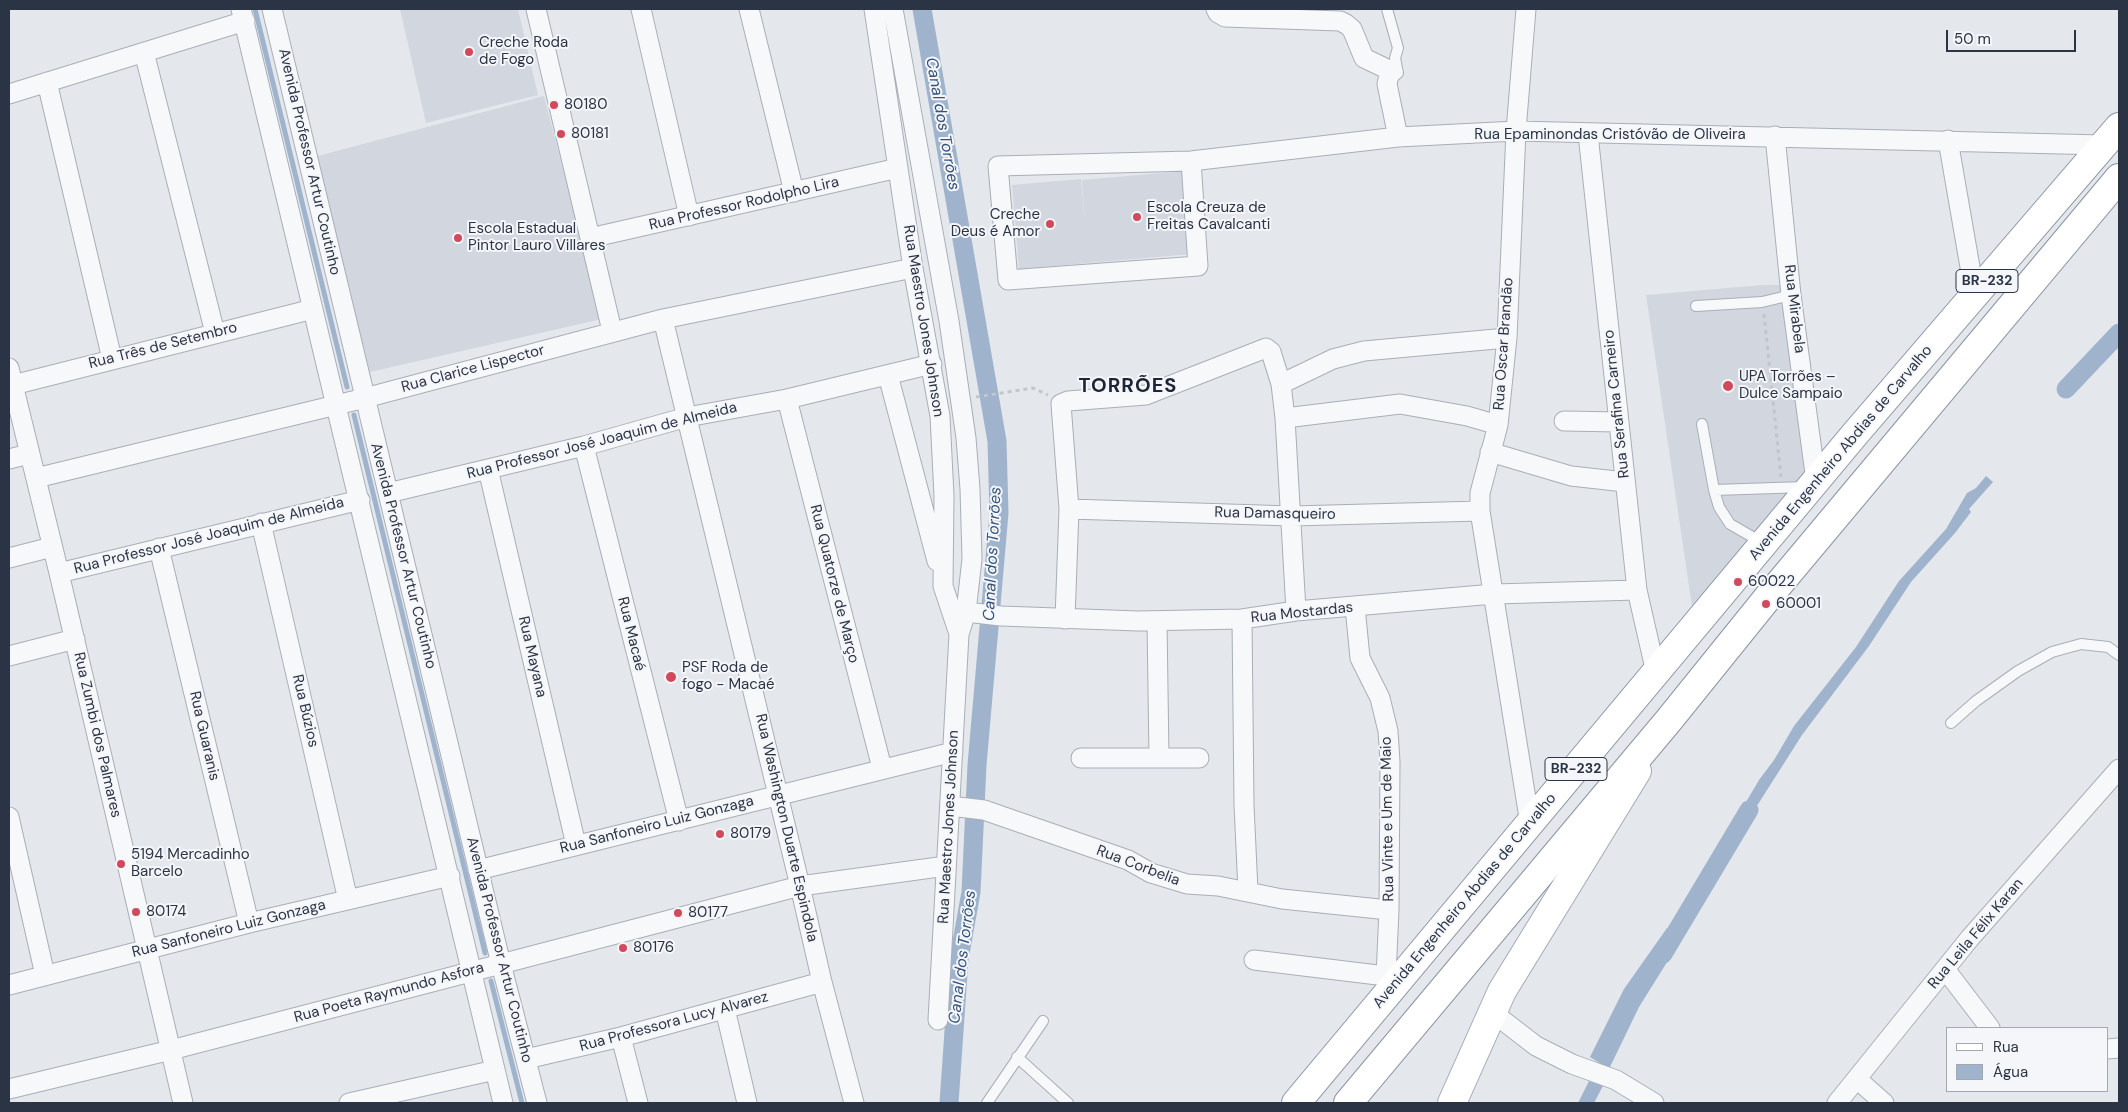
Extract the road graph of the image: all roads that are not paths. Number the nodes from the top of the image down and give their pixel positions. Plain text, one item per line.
1 (272, 9) edge
2 (536, 9) edge
3 (641, 9) edge
4 (749, 9) edge
5 (874, 9) edge
6 (893, 9) edge
7 (1216, 9) edge
8 (1387, 9) edge
9 (1526, 9) edge
10 (243, 15) edge
11 (144, 52) junction
12 (47, 82) junction
13 (1387, 84) junction
14 (9, 94) edge
15 (1516, 131) junction
16 (1588, 134) junction
17 (1775, 136) junction
18 (2112, 136) edge
19 (1398, 137) junction
20 (1948, 140) junction
21 (1190, 161) junction
22 (898, 168) junction
23 (2119, 178) edge
24 (794, 192) junction
25 (689, 216) junction
26 (590, 238) junction
27 (913, 268) junction
28 (1791, 294) junction
29 (1975, 296) junction
30 (1696, 306) dead end
31 (313, 309) junction
32 (663, 318) junction
33 (612, 331) junction
34 (215, 333) junction
35 (1508, 338) junction
36 (112, 359) junction
37 (932, 364) junction
38 (888, 375) junction
39 (11, 376) edge
40 (1281, 384) junction
41 (365, 398) junction
42 (787, 399) junction
43 (337, 404) junction
44 (687, 417) junction
45 (1285, 418) junction
46 (1564, 421) dead end
47 (1619, 422) junction
48 (1702, 424) dead end
49 (1498, 425) junction
50 (584, 446) junction
51 (1490, 452) junction
52 (29, 454) junction
53 (9, 459) edge
54 (488, 469) junction
55 (36, 478) junction
56 (1625, 482) junction
57 (1814, 484) junction
58 (1714, 490) junction
59 (388, 493) junction
60 (360, 500) junction
61 (1069, 509) junction
62 (1480, 511) junction
63 (1292, 516) junction
64 (261, 523) junction
65 (1764, 544) junction
66 (52, 547) junction
67 (158, 548) junction
68 (9, 558) edge
69 (59, 573) junction
70 (943, 586) junction
71 (1637, 590) junction
72 (1494, 594) junction
73 (1355, 607) junction
74 (1296, 611) junction
75 (974, 612) junction
76 (1065, 619) junction
77 (1242, 619) junction
78 (1157, 621) junction
79 (959, 634) junction
80 (75, 639) junction
81 (2119, 655) edge
82 (9, 656) edge
83 (1656, 673) junction
84 (1669, 720) junction
85 (1951, 723) dead end
86 (953, 752) junction
87 (1159, 757) junction
88 (1081, 758) dead end
89 (1199, 758) dead end
90 (882, 768) junction
91 (2119, 769) edge
92 (778, 796) junction
93 (950, 806) junction
94 (9, 817) edge
95 (679, 821) junction
96 (1530, 824) junction
97 (576, 845) junction
98 (946, 866) junction
99 (478, 870) junction
100 (450, 876) junction
101 (800, 886) junction
102 (1248, 891) junction
103 (348, 900) junction
104 (1389, 910) junction
105 (249, 923) junction
106 (147, 949) junction
107 (1254, 960) dead end
108 (501, 964) junction
109 (1945, 969) junction
110 (472, 971) junction
111 (46, 976) junction
112 (1392, 979) junction
113 (822, 982) junction
114 (9, 985) edge
115 (725, 1009) junction
116 (1492, 1012) junction
117 (938, 1020) dead end
118 (1043, 1021) dead end
119 (1989, 1027) edge
120 (621, 1037) junction
121 (171, 1050) junction
122 (1017, 1056) junction
123 (526, 1059) junction
124 (494, 1070) junction
125 (1857, 1079) junction
126 (9, 1089) edge
127 (183, 1103) edge
128 (349, 1103) edge
129 (503, 1103) edge
130 (536, 1103) edge
131 (638, 1103) edge
132 (747, 1103) edge
133 (854, 1103) edge
134 (987, 1103) edge
135 (1068, 1103) edge
136 (1296, 1103) edge
137 (1348, 1103) edge
138 (1452, 1103) edge
139 (1654, 1103) edge
140 (1837, 1103) edge
141 (1884, 1103) edge

1 - 41 street, Avenida Professor Artur Coutinho
2 - 26 street
3 - 25 street
4 - 24 street
5 - 22 street, Rua Maestro Jones Johnson
6 - 75 street, Rua Maestro Jones Johnson
7 - 13 street
8 - 13 lane
9 - 15 street, Rua Oscar Brandão
10 - 11 street
10 - 31 street, Avenida Professor Artur Coutinho
11 - 12 street
11 - 34 street
12 - 14 street
12 - 36 street
13 - 19 street
15 - 16 street, Rua Epaminondas Cristóvão de Oliveira
15 - 19 street, Rua Epaminondas Cristóvão de Oliveira
15 - 35 street, Rua Oscar Brandão
16 - 17 street, Rua Epaminondas Cristóvão de Oliveira
16 - 47 street, Rua Serafina Carneiro
17 - 20 street, Rua Epaminondas Cristóvão de Oliveira
17 - 28 street, Rua Mirabela
18 - 20 street, Rua Epaminondas Cristóvão de Oliveira
18 - 29 main road, Avenida Engenheiro Abdias de Carvalho / BR-232
19 - 21 street, Rua Epaminondas Cristóvão de Oliveira
20 - 29 street
21 - 21 street, Rua Epaminondas Cristóvão de Oliveira
22 - 24 street, Rua Professor Rodolpho Lira
22 - 27 street, Rua Maestro Jones Johnson
23 - 84 main road, BR-232
24 - 25 street, Rua Professor Rodolpho Lira
25 - 26 street, Rua Professor Rodolpho Lira
26 - 33 street
27 - 32 street, Rua Clarice Lispector
27 - 37 street, Rua Maestro Jones Johnson
28 - 30 lane
28 - 57 street, Rua Mirabela
29 - 57 main road, Avenida Engenheiro Abdias de Carvalho / BR-232
31 - 34 street, Rua Três de Setembro
31 - 43 street, Avenida Professor Artur Coutinho
32 - 33 street, Rua Clarice Lispector
32 - 44 street, Rua Washington Duarte Espindola
33 - 41 street, Rua Clarice Lispector
34 - 36 street, Rua Três de Setembro
35 - 40 street
35 - 49 street, Rua Oscar Brandão
36 - 39 street, Rua Três de Setembro
37 - 38 street, Rua Professor José Joaquim de Almeida
37 - 70 street, Rua Maestro Jones Johnson
38 - 42 street, Rua Professor José Joaquim de Almeida
38 - 70 street
39 - 52 street, Rua Zumbi dos Palmares
40 - 45 street
40 - 61 street
41 - 43 street, Rua Clarice Lispector
41 - 59 street, Avenida Professor Artur Coutinho
42 - 44 street, Rua Professor José Joaquim de Almeida
42 - 90 street, Rua Quatorze de Março
43 - 55 street, Rua Clarice Lispector
43 - 60 street, Avenida Professor Artur Coutinho
44 - 50 street, Rua Professor José Joaquim de Almeida
44 - 92 street, Rua Washington Duarte Espindola
45 - 49 street
45 - 63 street
46 - 47 street
47 - 56 street, Rua Serafina Carneiro
48 - 58 lane
49 - 51 street, Rua Oscar Brandão
50 - 54 street, Rua Professor José Joaquim de Almeida
50 - 95 street, Rua Macaé
51 - 56 street
51 - 62 street, Rua Oscar Brandão
52 - 53 street
52 - 55 street, Rua Zumbi dos Palmares
54 - 59 street, Rua Professor José Joaquim de Almeida
54 - 97 street, Rua Mayana
55 - 66 street, Rua Zumbi dos Palmares
56 - 71 street, Rua Serafina Carneiro
57 - 58 lane
57 - 65 main road, Avenida Engenheiro Abdias de Carvalho / BR-232
58 - 65 lane
59 - 99 street, Avenida Professor Artur Coutinho
60 - 64 street, Rua Professor José Joaquim de Almeida
60 - 100 street, Avenida Professor Artur Coutinho
61 - 63 street, Rua Damasqueiro
61 - 76 street
62 - 63 street, Rua Damasqueiro
62 - 72 street, Rua Oscar Brandão
63 - 74 street
64 - 67 street, Rua Professor José Joaquim de Almeida
64 - 103 street, Rua Búzios
65 - 83 main road, Avenida Engenheiro Abdias de Carvalho / BR-232
66 - 68 street
66 - 69 street, Rua Zumbi dos Palmares
67 - 69 street, Rua Professor José Joaquim de Almeida
67 - 105 street, Rua Guaranis
69 - 80 street, Rua Zumbi dos Palmares
70 - 79 street, Rua Maestro Jones Johnson
71 - 72 street, Rua Mostardas
71 - 83 street, Rua Serafina Carneiro
72 - 73 street, Rua Mostardas
72 - 96 street, Rua Oscar Brandão
73 - 74 street, Rua Mostardas
73 - 104 street, Rua Vinte e Um de Maio
74 - 77 street, Rua Mostardas
75 - 76 street, Rua Mostardas
75 - 79 street, Rua Maestro Jones Johnson
76 - 78 street, Rua Mostardas
77 - 78 street, Rua Mostardas
77 - 102 street
78 - 87 street
79 - 86 street, Rua Maestro Jones Johnson
80 - 82 street
80 - 106 street, Rua Zumbi dos Palmares
81 - 85 lane
83 - 96 main road, Avenida Engenheiro Abdias de Carvalho / BR-232
84 - 116 main road
84 - 137 main road
86 - 90 street, Rua Sanfoneiro Luiz Gonzaga
86 - 93 street, Rua Maestro Jones Johnson
87 - 88 street
87 - 89 street
90 - 92 street, Rua Sanfoneiro Luiz Gonzaga
91 - 109 street, Rua Leila Félix Karan
92 - 95 street, Rua Sanfoneiro Luiz Gonzaga
92 - 101 street, Rua Washington Duarte Espindola
93 - 98 street, Rua Maestro Jones Johnson
93 - 102 street, Rua Corbelia
94 - 111 street
95 - 97 street, Rua Sanfoneiro Luiz Gonzaga
96 - 112 main road, Avenida Engenheiro Abdias de Carvalho / BR-232
97 - 99 street, Rua Sanfoneiro Luiz Gonzaga
98 - 101 street, Rua Poeta Raymundo Asfora
98 - 117 street, Rua Maestro Jones Johnson
99 - 108 street, Avenida Professor Artur Coutinho
100 - 103 street, Rua Sanfoneiro Luiz Gonzaga
100 - 110 street, Avenida Professor Artur Coutinho
101 - 108 street, Rua Poeta Raymundo Asfora
101 - 113 street, Rua Washington Duarte Espindola
102 - 104 street, Rua Corbelia
103 - 105 street, Rua Sanfoneiro Luiz Gonzaga
104 - 112 street, Rua Vinte e Um de Maio
105 - 106 street, Rua Sanfoneiro Luiz Gonzaga
106 - 111 street, Rua Sanfoneiro Luiz Gonzaga
106 - 121 street, Rua Zumbi dos Palmares
107 - 112 street
108 - 110 street, Rua Poeta Raymundo Asfora
108 - 123 street, Avenida Professor Artur Coutinho
109 - 119 street
109 - 125 street, Rua Leila Félix Karan
110 - 121 street, Rua Poeta Raymundo Asfora
110 - 124 street, Avenida Professor Artur Coutinho
111 - 114 street, Rua Sanfoneiro Luiz Gonzaga
112 - 136 main road, Avenida Engenheiro Abdias de Carvalho / BR-232
113 - 115 street, Rua Professora Lucy Alvarez
113 - 133 street, Rua Washington Duarte Espindola
115 - 120 street, Rua Professora Lucy Alvarez
115 - 132 street
116 - 138 main road
116 - 139 street
118 - 122 lane
120 - 123 street, Rua Professora Lucy Alvarez
120 - 131 street
121 - 126 street, Rua Poeta Raymundo Asfora
121 - 127 street, Rua Zumbi dos Palmares
122 - 134 lane
122 - 135 lane
123 - 130 street, Avenida Professor Artur Coutinho
124 - 128 street
124 - 129 street, Avenida Professor Artur Coutinho
125 - 140 street, Rua Leila Félix Karan
125 - 141 street

